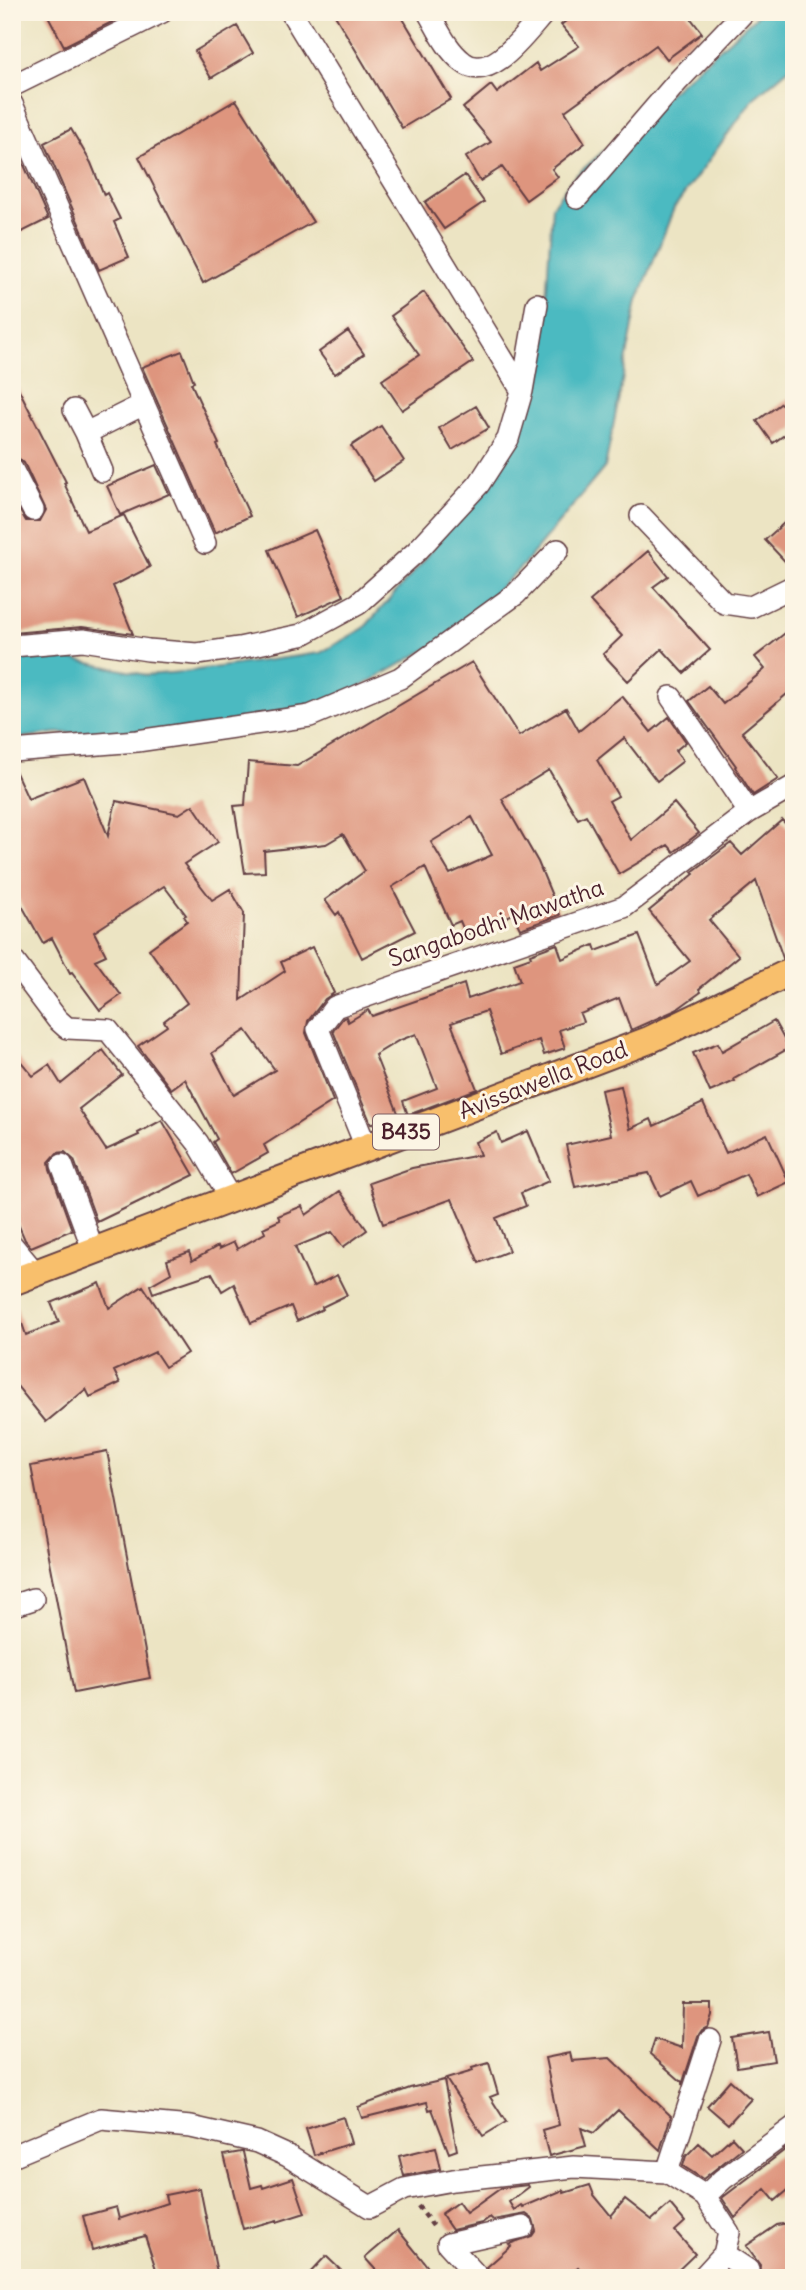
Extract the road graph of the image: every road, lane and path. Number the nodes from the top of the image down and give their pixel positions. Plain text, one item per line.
1 (162, 12) edge
2 (291, 12) edge
3 (428, 12) edge
4 (545, 12) edge
5 (744, 12) edge
6 (12, 86) edge
7 (12, 104) edge
8 (577, 198) dead end
9 (537, 304) dead end
10 (523, 391) junction
11 (144, 404) junction
12 (74, 410) dead end
13 (86, 433) junction
14 (12, 469) edge
15 (102, 471) dead end
16 (33, 510) dead end
17 (641, 516) dead end
18 (205, 543) dead end
19 (558, 550) dead end
20 (794, 586) edge
21 (12, 646) edge
22 (671, 697) dead end
23 (12, 751) edge
24 (794, 786) edge
25 (749, 812) junction
26 (12, 959) edge
27 (794, 970) edge
28 (366, 1147) junction
29 (62, 1165) dead end
30 (231, 1199) junction
31 (12, 1245) edge
32 (94, 1252) junction
33 (24, 1278) edge
34 (33, 1599) dead end
35 (12, 1605) edge
36 (710, 2040) dead end
37 (794, 2127) edge
38 (12, 2156) edge
39 (667, 2172) junction
40 (404, 2189) junction
41 (705, 2196) junction
42 (523, 2228) dead end
43 (448, 2244) junction
44 (724, 2254) junction
45 (748, 2270) dead end
46 (479, 2278) edge
47 (702, 2278) edge

1 - 6 street
2 - 10 street
3 - 4 street
5 - 8 street
7 - 11 street
9 - 10 street
10 - 21 street
11 - 13 street
11 - 18 street
12 - 13 street
13 - 15 street
14 - 16 street
17 - 20 street
19 - 23 street
22 - 25 street
24 - 25 street, Sangabodhi Mawatha
25 - 28 street, Sangabodhi Mawatha
26 - 30 street
27 - 28 main road, Avissawella Road / B435
28 - 30 main road, Avissawella Road / B435
29 - 32 street
30 - 32 main road, Avissawella Road / B435
31 - 33 street
32 - 33 main road, Avissawella Road / B435
34 - 35 street
36 - 39 street
37 - 41 street
38 - 40 street
39 - 40 street
39 - 41 street
40 - 43 path
41 - 44 street
42 - 43 street
43 - 46 street
44 - 45 street
44 - 47 street

